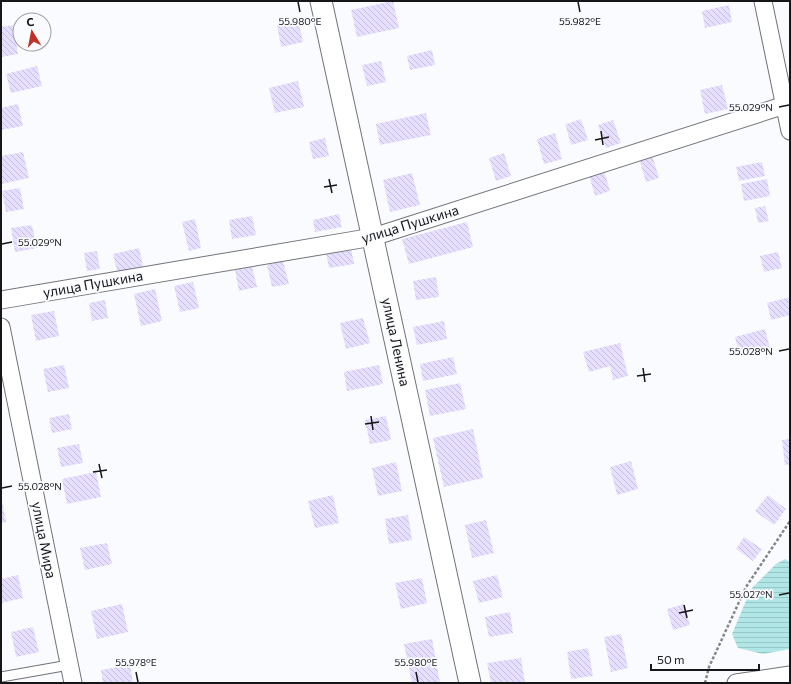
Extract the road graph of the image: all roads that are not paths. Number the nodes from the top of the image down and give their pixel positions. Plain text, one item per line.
1 (321, 1) edge
2 (763, 1) edge
3 (785, 105) junction
4 (790, 131) edge
5 (373, 237) junction
6 (1, 300) edge
7 (1, 327) edge
8 (69, 665) junction
9 (790, 675) edge
10 (1, 677) edge
11 (73, 683) edge
12 (470, 683) edge
13 (736, 683) edge

1 - 5 street, улица Ленина
2 - 3 street
3 - 4 street
3 - 5 street, улица Пушкина
5 - 6 street, улица Пушкина
5 - 12 street, улица Ленина
7 - 8 street, улица Мира
8 - 10 lane
8 - 11 street, улица Мира
9 - 13 street

